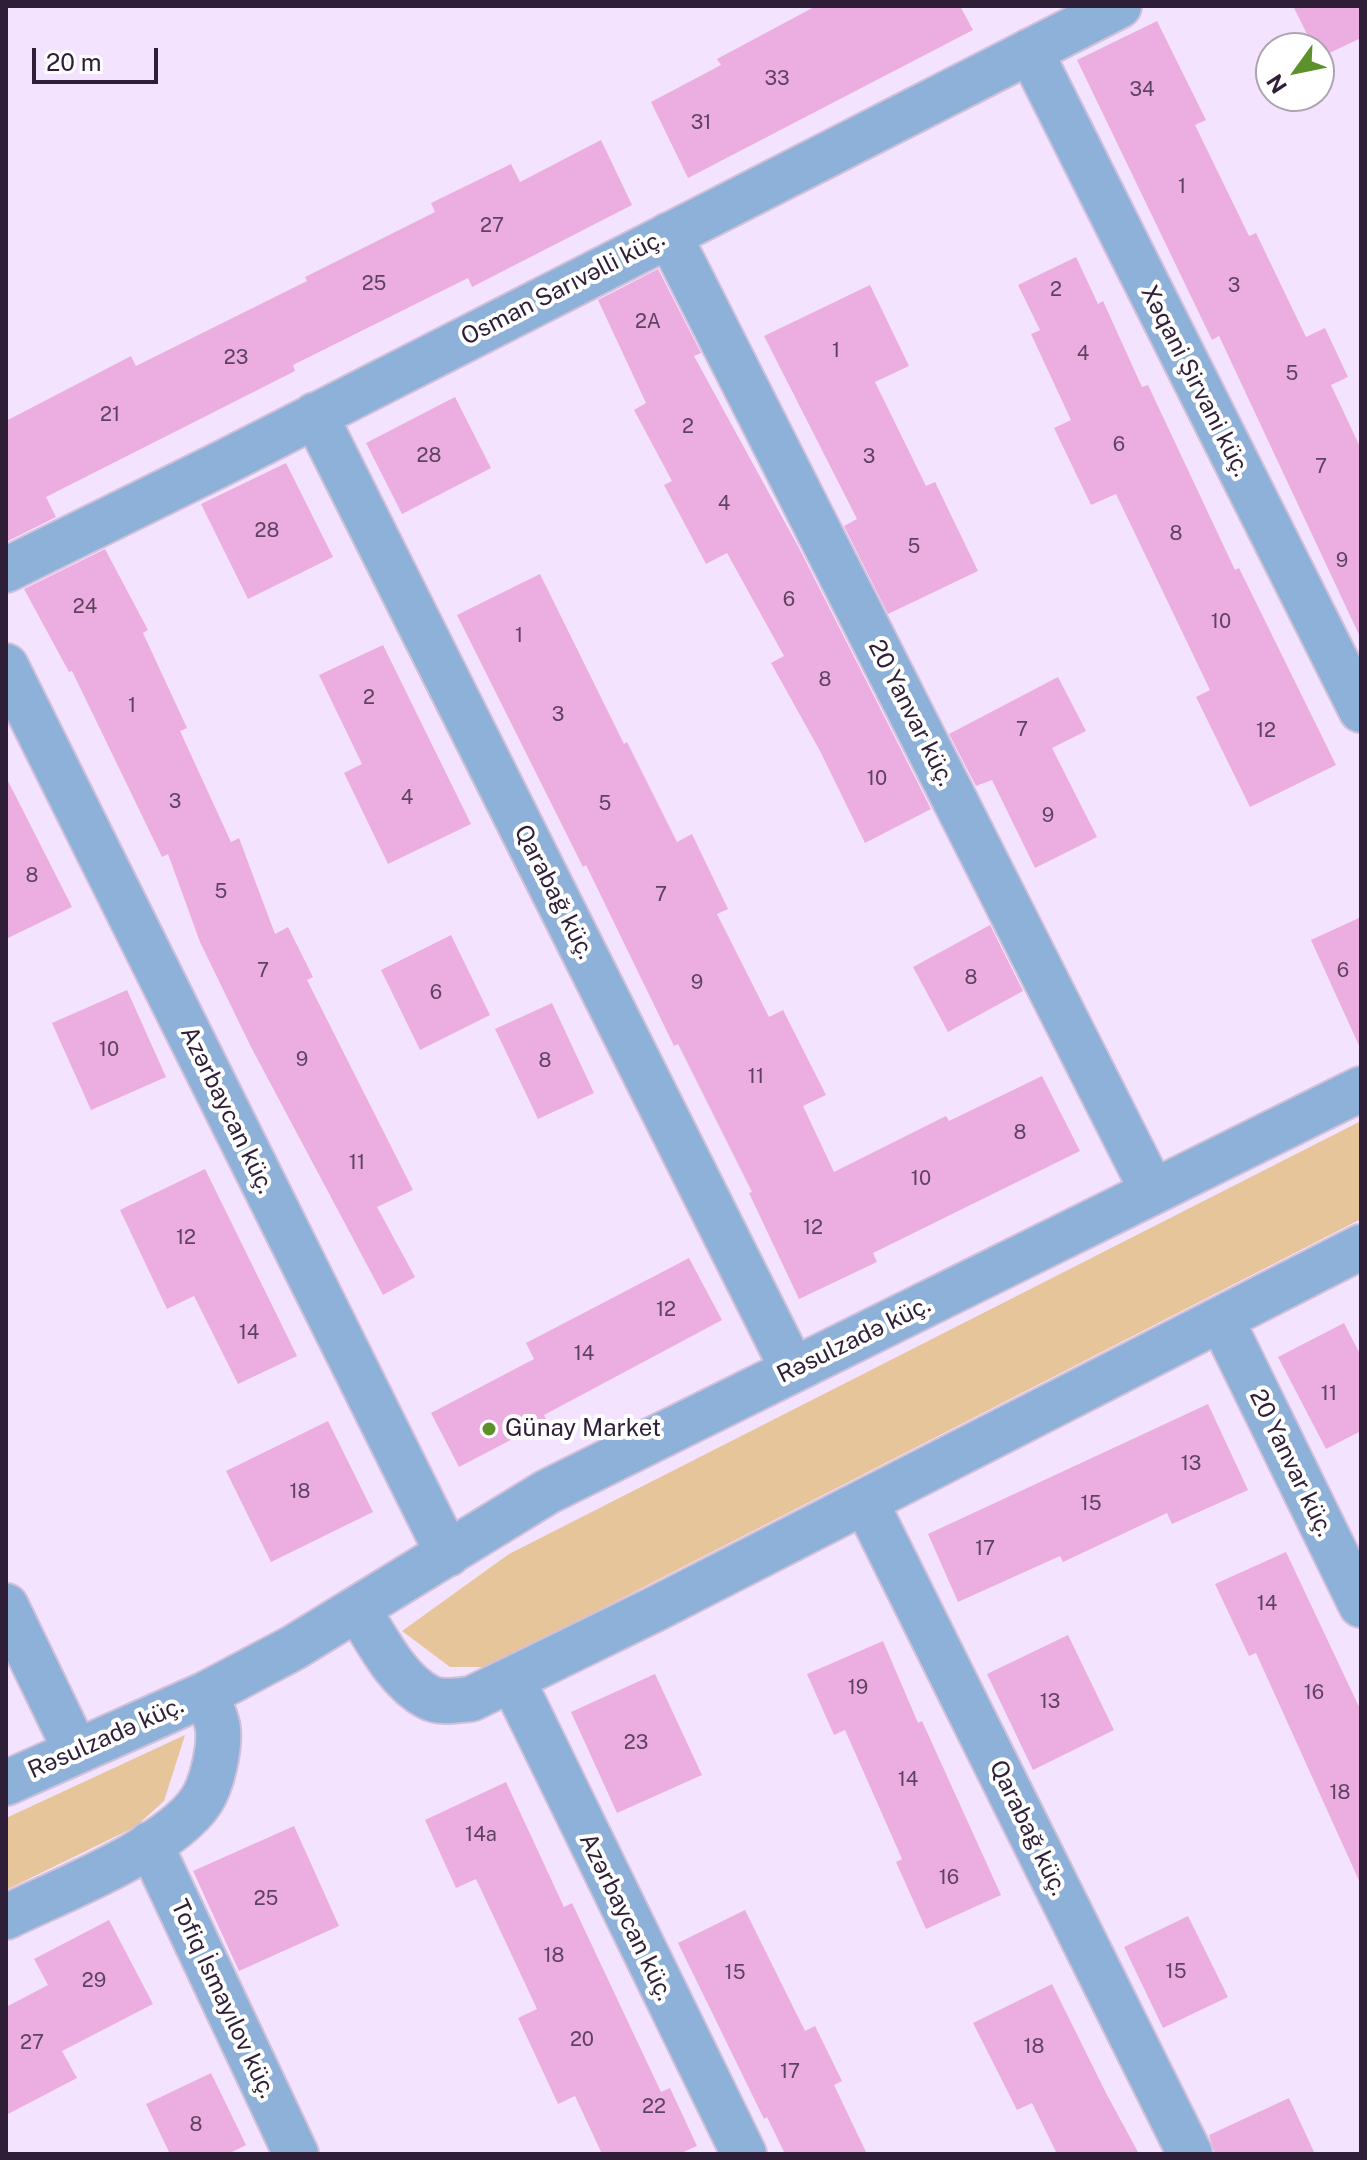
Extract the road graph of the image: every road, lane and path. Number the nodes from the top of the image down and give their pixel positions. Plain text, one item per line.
1 (1119, 6) edge
2 (1030, 51) junction
3 (669, 235) junction
4 (315, 415) junction
5 (6, 570) edge
6 (6, 666) edge
7 (1361, 710) edge
8 (1361, 1089) edge
9 (1153, 1192) junction
10 (1361, 1247) edge
11 (1222, 1321) junction
12 (793, 1370) junction
13 (866, 1503) junction
14 (448, 1554) junction
15 (1361, 1605) edge
16 (6, 1606) edge
17 (358, 1610) junction
18 (512, 1679) junction
19 (206, 1694) junction
20 (76, 1751) junction
21 (6, 1783) edge
22 (150, 1844) junction
23 (6, 1917) edge
24 (296, 2154) edge
25 (744, 2154) edge
26 (1190, 2154) edge

1 - 2 street, Osman Sarıvəlli küç.
2 - 3 street, Osman Sarıvəlli küç.
2 - 7 street, Xəqani Şirvani küç.
3 - 4 street, Osman Sarıvəlli küç.
3 - 9 street, 20 Yanvar küç.
4 - 5 street, Osman Sarıvəlli küç.
4 - 12 street, Qarabağ küç.
6 - 14 street, Azərbaycan küç.
8 - 9 street, Rəsulzadə küç.
9 - 12 street, Rəsulzadə küç.
10 - 11 street
11 - 13 street
11 - 15 street, 20 Yanvar küç.
12 - 14 street, Rəsulzadə küç.
13 - 18 street
13 - 26 street, Qarabağ küç.
14 - 17 street, Rəsulzadə küç.
16 - 20 street
17 - 18 street
17 - 19 street, Rəsulzadə küç.
18 - 25 street, Azərbaycan küç.
19 - 20 street, Rəsulzadə küç.
19 - 22 street
20 - 21 street, Rəsulzadə küç.
22 - 23 street
22 - 24 street, Tofiq İsmayılov küç.

